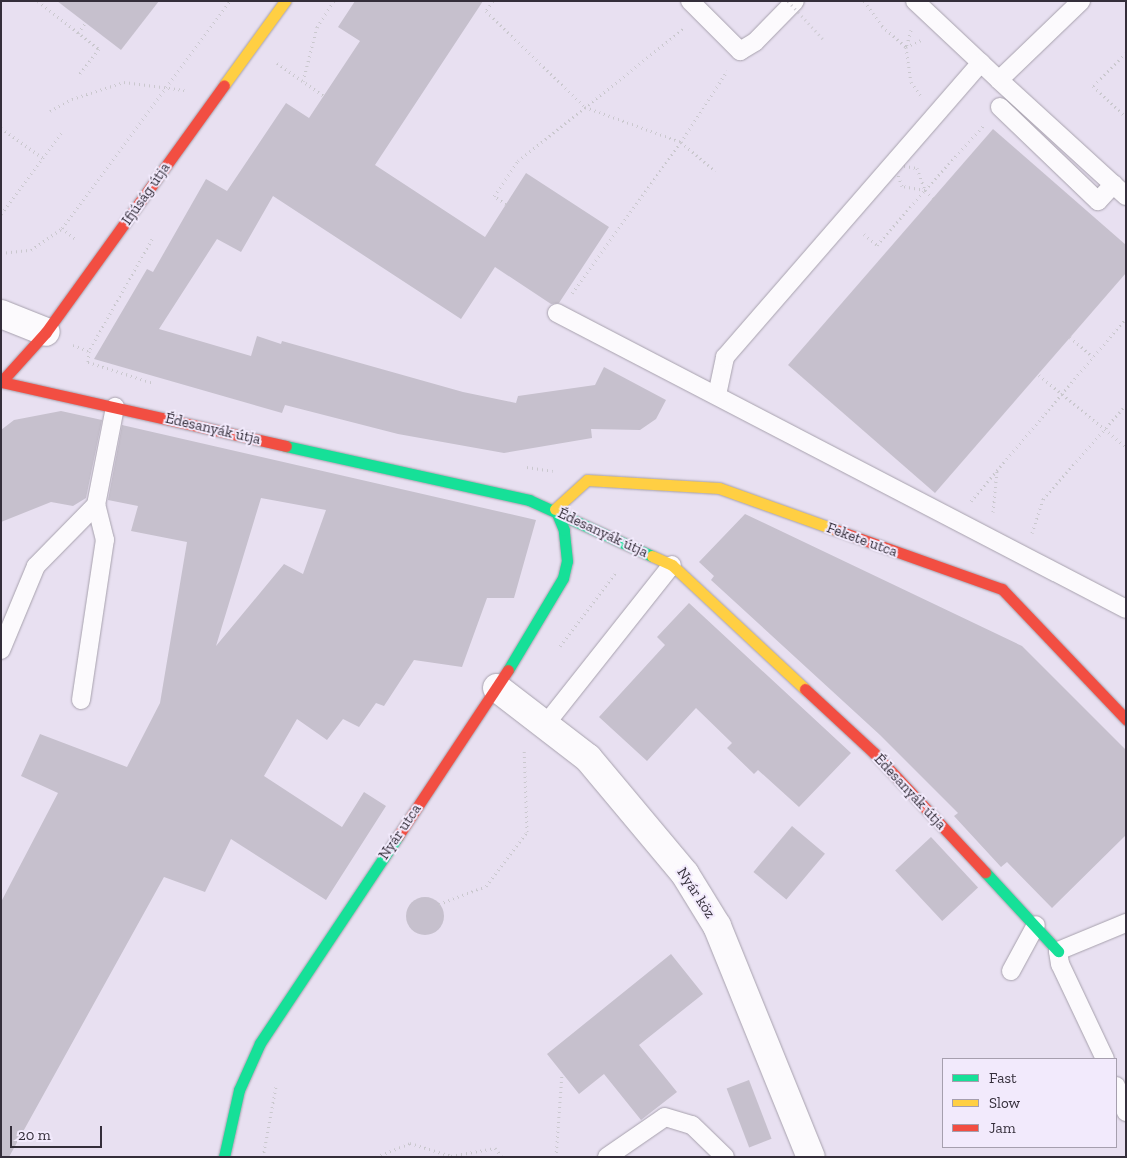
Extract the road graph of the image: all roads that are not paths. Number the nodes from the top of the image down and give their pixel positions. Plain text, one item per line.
1 (284, 1) edge
2 (690, 1) edge
3 (795, 1) edge
4 (1081, 1) edge
5 (918, 2) edge
6 (981, 64) junction
7 (999, 80) junction
8 (1000, 107) road end
9 (1120, 190) edge
10 (557, 313) road end
11 (1, 314) edge
12 (46, 332) junction
13 (2, 382) edge
14 (717, 395) junction
15 (116, 407) junction
16 (96, 505) junction
17 (551, 508) junction
18 (672, 565) junction
19 (1126, 609) edge
20 (1, 650) edge
21 (496, 688) junction
22 (82, 700) dead end
23 (1126, 719) edge
24 (545, 725) junction
25 (1126, 923) edge
26 (1036, 925) junction
27 (1058, 951) junction
28 (1011, 971) dead end
29 (1105, 1058) edge
30 (1117, 1089) edge
31 (1126, 1112) edge
32 (224, 1157) edge
33 (607, 1157) edge
34 (724, 1157) edge
35 (811, 1157) edge

1 - 12 street, Ifjúság útja
2 - 3 lane
4 - 7 lane
5 - 6 lane
6 - 7 lane
6 - 14 lane
7 - 9 lane
8 - 9 lane
10 - 14 lane
11 - 12 street
12 - 13 street, Ifjúság útja
13 - 15 street, Édesanyák útja
14 - 19 lane
15 - 16 lane
15 - 17 street, Édesanyák útja
16 - 20 lane
16 - 22 lane
17 - 18 street, Édesanyák útja
17 - 21 street, Nyár utca
17 - 23 street, Fekete utca
18 - 24 lane
18 - 26 street, Édesanyák útja
21 - 24 street, Nyár köz
21 - 32 street, Nyár utca
24 - 35 street, Nyár köz
25 - 27 lane
26 - 27 street, Édesanyák útja
26 - 28 lane
27 - 29 lane
30 - 31 lane
33 - 34 lane

